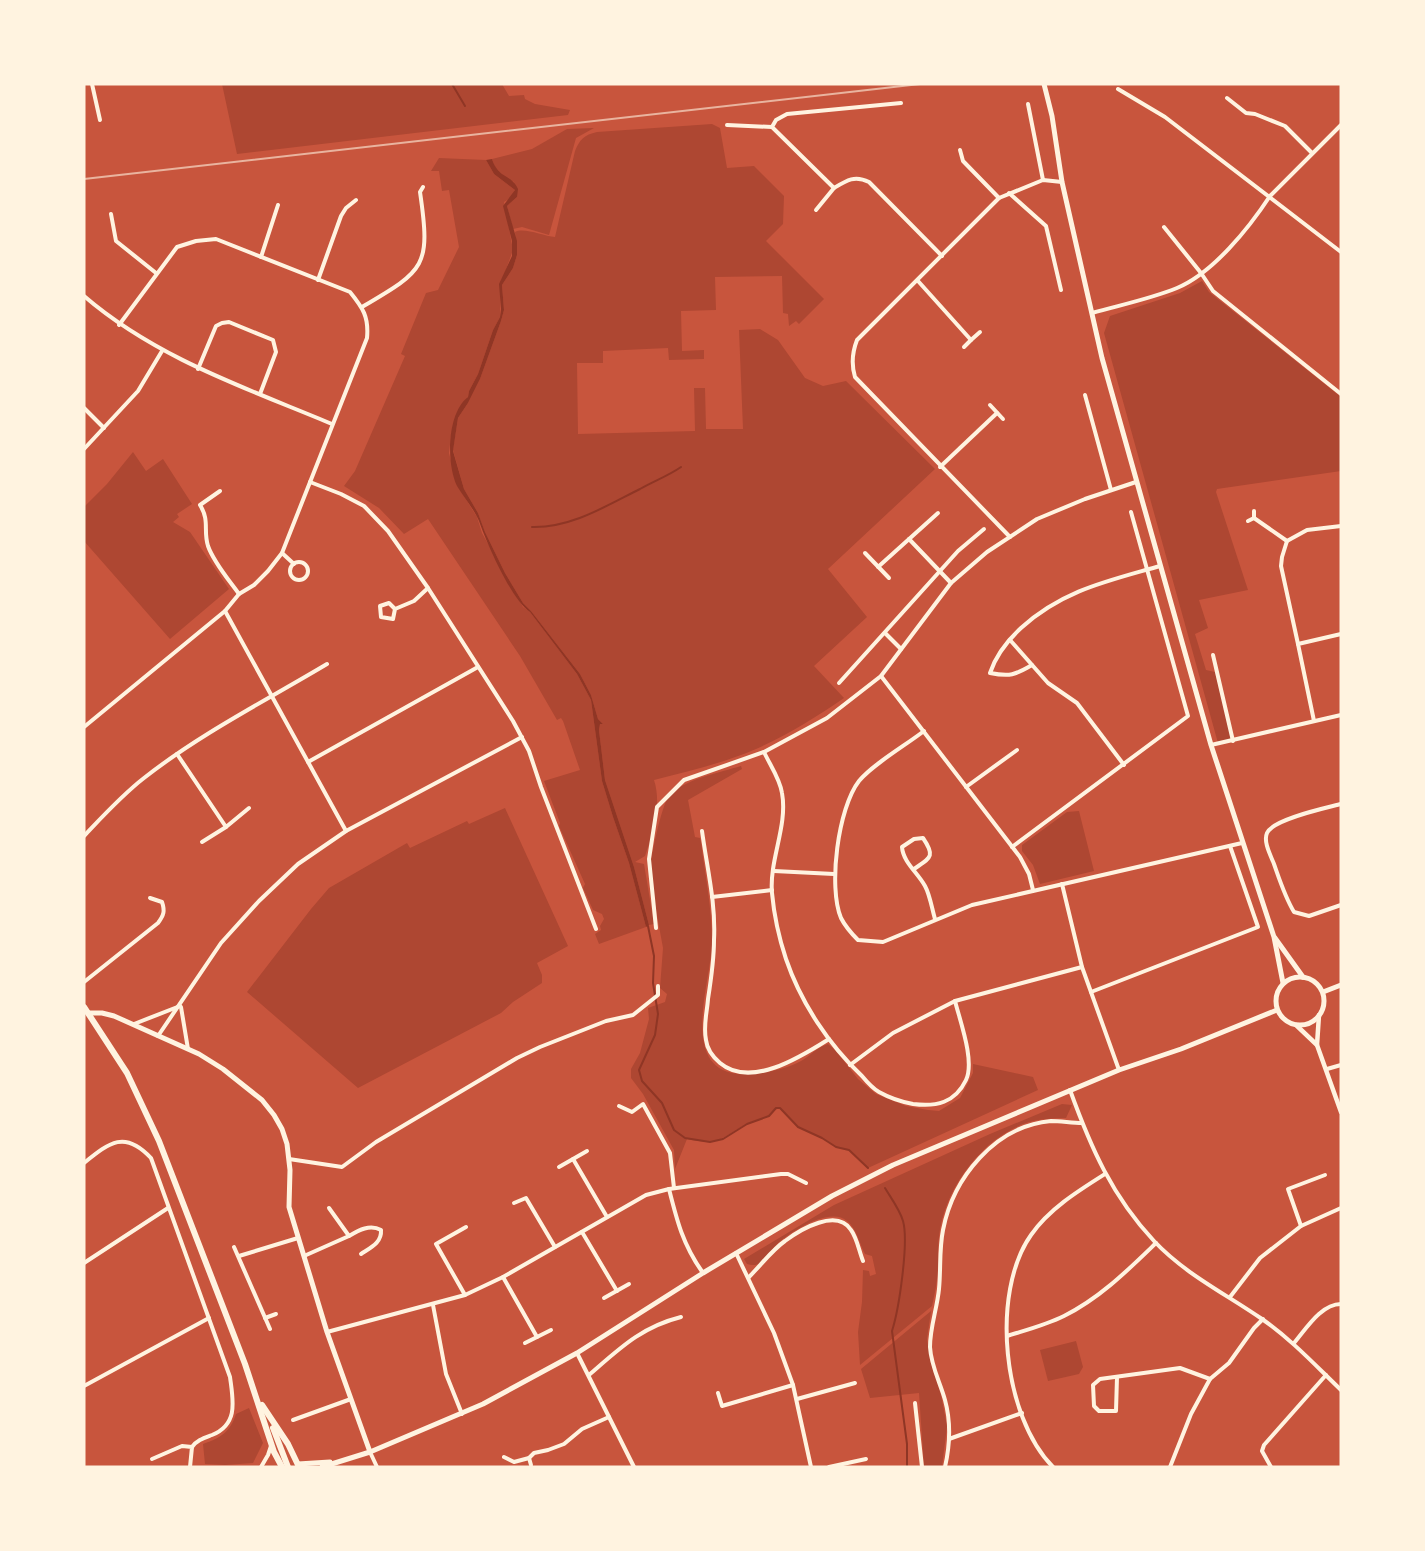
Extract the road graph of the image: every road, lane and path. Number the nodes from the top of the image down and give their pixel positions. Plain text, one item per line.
1 (92, 84) edge
2 (1044, 84) edge
3 (1118, 89) dead end
4 (1227, 98) dead end
5 (901, 103) dead end
6 (1028, 104) dead end
7 (100, 120) dead end
8 (727, 125) dead end
9 (1341, 125) edge
10 (772, 128) junction
11 (960, 150) dead end
12 (1312, 153) junction
13 (1043, 180) junction
14 (1062, 182) junction
15 (423, 187) dead end
16 (834, 188) junction
17 (1009, 192) junction
18 (1270, 196) junction
19 (999, 198) junction
20 (356, 200) dead end
21 (278, 205) dead end
22 (816, 210) dead end
23 (111, 214) dead end
24 (1164, 227) dead end
25 (1341, 252) edge
26 (942, 256) junction
27 (261, 257) junction
28 (156, 273) junction
29 (1201, 273) junction
30 (318, 280) junction
31 (918, 281) junction
32 (1061, 290) dead end
33 (84, 296) edge
34 (362, 307) junction
35 (1091, 313) junction
36 (119, 325) junction
37 (980, 332) dead end
38 (971, 340) junction
39 (964, 347) dead end
40 (162, 351) junction
41 (198, 369) junction
42 (1341, 393) edge
43 (260, 394) junction
44 (1085, 395) dead end
45 (990, 405) dead end
46 (84, 408) edge
47 (997, 412) junction
48 (1003, 419) dead end
49 (332, 424) junction
50 (105, 428) junction
51 (84, 449) edge
52 (940, 467) junction
53 (310, 482) junction
54 (1136, 482) junction
55 (1112, 490) junction
56 (220, 491) dead end
57 (1254, 511) dead end
58 (1131, 512) dead end
59 (938, 513) dead end
60 (1254, 518) junction
61 (1248, 521) dead end
62 (1341, 526) edge
63 (984, 529) dead end
64 (1010, 537) junction
65 (909, 539) junction
66 (1287, 541) junction
67 (282, 553) junction
68 (865, 554) dead end
69 (294, 564) junction
70 (1160, 566) junction
71 (878, 567) junction
72 (1147, 570) junction
73 (940, 572) junction
74 (889, 578) dead end
75 (951, 584) junction
76 (428, 588) junction
77 (239, 594) junction
78 (396, 609) junction
79 (225, 611) junction
80 (885, 633) junction
81 (1341, 634) edge
82 (1010, 640) junction
83 (1298, 644) junction
84 (901, 649) junction
85 (1213, 655) dead end
86 (327, 664) dead end
87 (1032, 665) junction
88 (478, 667) junction
89 (881, 676) junction
90 (839, 683) dead end
91 (272, 696) junction
92 (1341, 715) edge
93 (1314, 721) junction
94 (84, 727) edge
95 (924, 731) junction
96 (522, 737) junction
97 (1233, 741) junction
98 (1211, 745) junction
99 (1017, 750) dead end
100 (764, 752) junction
101 (177, 754) junction
102 (308, 762) junction
103 (1124, 765) junction
104 (966, 787) junction
105 (1341, 804) edge
106 (249, 808) dead end
107 (226, 827) junction
108 (346, 831) junction
109 (702, 831) dead end
110 (84, 836) edge
111 (202, 842) dead end
112 (1242, 843) junction
113 (1230, 846) junction
114 (1012, 847) junction
115 (914, 869) junction
116 (774, 871) junction
117 (834, 874) junction
118 (1062, 884) junction
119 (772, 890) junction
120 (1033, 890) junction
121 (150, 897) dead end
122 (712, 897) junction
123 (1341, 905) edge
124 (935, 919) junction
125 (657, 928) dead end
126 (596, 929) dead end
127 (1274, 937) junction
128 (1082, 967) junction
129 (1303, 977) junction
130 (84, 982) edge
131 (1283, 984) junction
132 (658, 986) dead end
133 (1341, 986) edge
134 (1091, 992) junction
135 (1323, 992) junction
136 (955, 1000) junction
137 (181, 1006) junction
138 (86, 1010) edge
139 (1277, 1010) junction
140 (1319, 1016) junction
141 (133, 1025) junction
142 (1296, 1025) junction
143 (158, 1036) junction
144 (829, 1040) junction
145 (1317, 1045) junction
146 (188, 1049) junction
147 (850, 1065) junction
148 (1341, 1065) edge
149 (1327, 1069) junction
150 (1119, 1070) junction
151 (1070, 1090) junction
152 (619, 1106) dead end
153 (1341, 1112) edge
154 (1082, 1123) junction
155 (587, 1151) dead end
156 (289, 1159) junction
157 (573, 1159) junction
158 (84, 1163) edge
159 (559, 1167) dead end
160 (1105, 1174) junction
161 (1324, 1175) dead end
162 (806, 1183) dead end
163 (672, 1189) junction
164 (514, 1203) dead end
165 (168, 1208) junction
166 (329, 1208) dead end
167 (1341, 1208) edge
168 (608, 1217) junction
169 (1301, 1226) junction
170 (466, 1227) dead end
171 (582, 1232) junction
172 (349, 1236) junction
173 (298, 1238) junction
174 (1155, 1243) junction
175 (234, 1247) dead end
176 (555, 1247) junction
177 (736, 1252) junction
178 (361, 1254) dead end
179 (239, 1256) junction
180 (304, 1256) junction
181 (863, 1261) dead end
182 (84, 1263) edge
183 (703, 1273) junction
184 (749, 1276) junction
185 (504, 1277) junction
186 (629, 1284) dead end
187 (617, 1291) junction
188 (465, 1295) junction
189 (1230, 1297) junction
190 (604, 1298) dead end
191 (1341, 1304) edge
192 (433, 1305) junction
193 (276, 1314) dead end
194 (681, 1317) dead end
195 (209, 1318) junction
196 (265, 1318) junction
197 (1263, 1319) junction
198 (270, 1329) dead end
199 (550, 1330) dead end
200 (327, 1332) junction
201 (1007, 1336) junction
202 (537, 1337) junction
203 (525, 1343) dead end
204 (1294, 1343) junction
205 (577, 1353) junction
206 (589, 1375) junction
207 (1326, 1375) junction
208 (1117, 1377) junction
209 (1210, 1379) junction
210 (855, 1383) dead end
211 (794, 1385) junction
212 (84, 1386) edge
213 (1341, 1390) edge
214 (718, 1393) dead end
215 (257, 1397) junction
216 (351, 1399) junction
217 (797, 1400) junction
218 (915, 1403) dead end
219 (1022, 1413) junction
220 (463, 1414) junction
221 (269, 1416) junction
222 (609, 1417) junction
223 (293, 1420) dead end
224 (949, 1439) junction
225 (272, 1444) junction
226 (192, 1447) junction
227 (370, 1452) junction
228 (504, 1457) dead end
229 (529, 1458) junction
230 (152, 1459) dead end
231 (866, 1459) dead end
232 (334, 1461) junction
233 (531, 1465) dead end
234 (298, 1466) edge
235 (190, 1467) edge
236 (261, 1467) edge
237 (285, 1467) edge
238 (322, 1467) edge
239 (328, 1467) edge
240 (376, 1467) edge
241 (634, 1467) edge
242 (811, 1467) edge
243 (829, 1467) edge
244 (921, 1467) edge
245 (945, 1467) edge
246 (1053, 1467) edge
247 (1170, 1467) edge
248 (1271, 1467) edge

1 - 7 street
2 - 14 main road
3 - 18 street
4 - 12 street
5 - 10 street
6 - 13 street
8 - 10 street
9 - 12 street
10 - 16 street
11 - 19 street
12 - 18 street
13 - 14 street
13 - 17 street
14 - 35 main road
15 - 34 street
16 - 22 street
16 - 26 street
17 - 19 street
17 - 32 street
18 - 25 street
18 - 29 street
19 - 26 street
20 - 30 street
21 - 27 street
23 - 28 street
24 - 29 street
26 - 31 street
27 - 28 street
27 - 30 street
28 - 36 street
29 - 35 street
29 - 42 street
30 - 34 street
31 - 38 street
31 - 52 street
33 - 36 street
34 - 49 street
35 - 54 main road
36 - 40 street
37 - 38 street
38 - 39 street
40 - 41 street
40 - 50 street
41 - 43 street
41 - 43 street
43 - 49 street
44 - 55 street
45 - 47 street
46 - 50 street
47 - 48 street
47 - 52 street
49 - 53 street
50 - 51 street
52 - 64 street
53 - 67 street
53 - 76 street
54 - 55 street
54 - 70 main road
55 - 64 street
56 - 77 street
57 - 60 street
58 - 72 street
59 - 65 street
60 - 61 street
60 - 66 street
62 - 66 street
63 - 73 street
64 - 75 street
65 - 71 street
65 - 73 street
66 - 83 street
67 - 69 street
67 - 77 street
68 - 71 street
69 - 69 street
70 - 72 street
70 - 98 main road
71 - 74 street
72 - 82 street
72 - 103 street
73 - 75 street
73 - 80 street
75 - 84 street
76 - 78 street
76 - 88 street
77 - 79 street
78 - 78 street
79 - 91 street
79 - 94 street
80 - 84 street
80 - 90 street
81 - 83 street
82 - 87 street
82 - 87 street
83 - 93 street
84 - 89 street
85 - 97 street
86 - 91 street
87 - 103 street
88 - 96 street
88 - 102 street
89 - 95 street
89 - 100 street
91 - 101 street
91 - 102 street
92 - 93 street
93 - 97 street
95 - 104 street
95 - 117 street
96 - 108 street
96 - 126 street
97 - 98 street
98 - 112 main road
99 - 104 street
100 - 116 street
100 - 125 street
101 - 107 street
101 - 110 street
102 - 108 street
103 - 114 street
104 - 114 street
105 - 123 street
106 - 107 street
107 - 111 street
108 - 137 street
109 - 122 street
112 - 113 street
112 - 127 main road
113 - 118 street
113 - 134 street
114 - 120 street
115 - 115 street
115 - 124 street
116 - 117 street
116 - 119 street
117 - 124 street
118 - 120 street
118 - 128 street
119 - 122 street
119 - 144 street
120 - 124 street
121 - 130 street
122 - 144 street
127 - 129 main road
127 - 131 main road
128 - 134 street
128 - 136 street
129 - 131 main road
129 - 135 main road
131 - 139 main road
132 - 156 street
133 - 135 main road
134 - 150 street
135 - 140 main road
136 - 147 street
136 - 147 street
137 - 141 street
137 - 143 street
137 - 146 street
138 - 141 main road
138 - 215 main road
139 - 142 main road
139 - 150 main road
140 - 142 main road
140 - 145 street
141 - 143 main road
142 - 145 street
143 - 146 main road
144 - 147 street
145 - 149 street
146 - 156 main road
148 - 149 street
149 - 153 street
150 - 151 main road
151 - 154 street
151 - 177 main road
152 - 163 street
154 - 160 street
154 - 224 street
155 - 157 street
156 - 173 main road
157 - 159 street
157 - 168 street
158 - 165 street
160 - 174 street
160 - 201 street
161 - 169 street
162 - 163 street
163 - 168 street
163 - 183 street
164 - 176 street
165 - 182 street
165 - 195 street
166 - 172 street
167 - 169 street
168 - 171 street
169 - 189 street
170 - 188 street
171 - 176 street
171 - 187 street
172 - 178 street
172 - 180 street
173 - 179 street
173 - 180 main road
174 - 189 street
174 - 201 street
175 - 179 street
176 - 185 street
177 - 183 main road
177 - 184 street
179 - 196 street
180 - 200 main road
181 - 184 street
183 - 205 main road
184 - 211 street
185 - 188 street
185 - 202 street
186 - 187 street
187 - 190 street
188 - 192 street
189 - 197 street
191 - 204 street
192 - 200 street
192 - 220 street
193 - 196 street
194 - 206 street
195 - 212 street
195 - 226 street
196 - 198 street
197 - 204 street
197 - 209 street
199 - 202 street
200 - 216 main road
201 - 219 street
202 - 203 street
204 - 207 street
205 - 206 street
205 - 220 main road
206 - 222 street
207 - 213 street
207 - 248 street
208 - 208 street
208 - 209 street
209 - 247 street
210 - 217 street
211 - 214 street
211 - 217 street
215 - 221 main road
215 - 225 main road
216 - 223 street
216 - 227 main road
217 - 242 street
218 - 244 street
219 - 224 street
219 - 246 street
220 - 227 main road
221 - 234 main road
221 - 237 main road
222 - 229 street
222 - 241 street
224 - 245 street
225 - 236 street
225 - 237 main road
226 - 230 street
226 - 235 street
227 - 232 main road
227 - 240 street
228 - 229 street
229 - 233 street
231 - 243 street
232 - 234 main road
232 - 238 main road
232 - 239 main road
234 - 237 street

